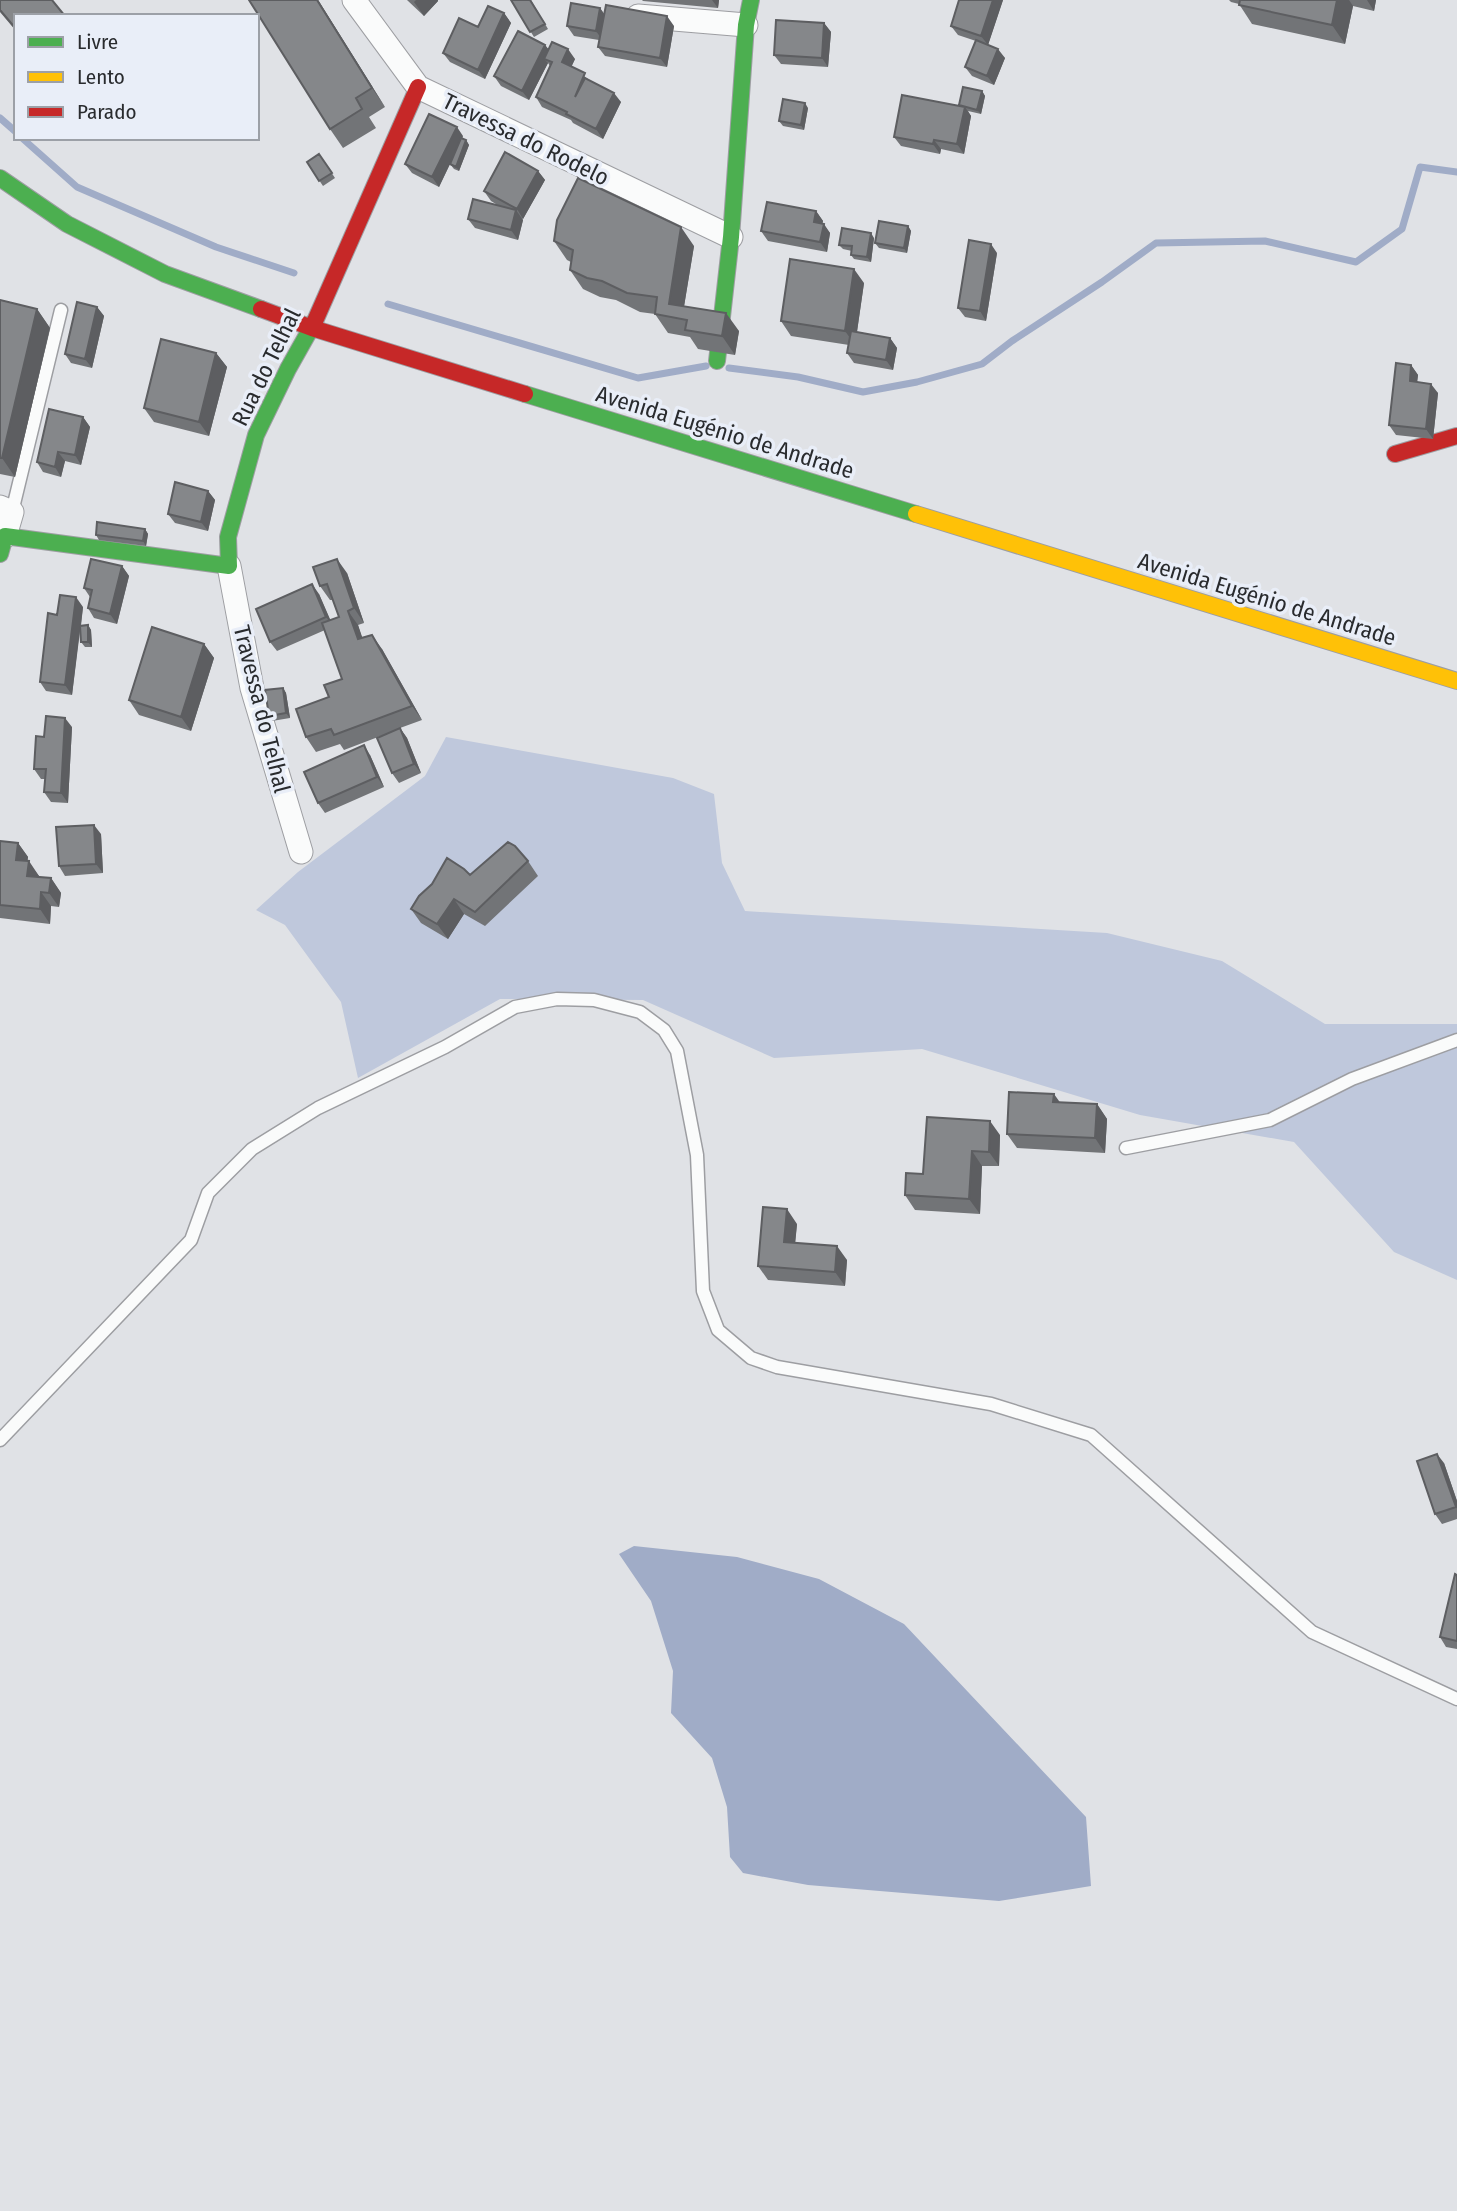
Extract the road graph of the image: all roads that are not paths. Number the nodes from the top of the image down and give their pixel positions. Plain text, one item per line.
1 (354, 0) edge
2 (751, 0) edge
3 (613, 14) edge
4 (746, 24) junction
5 (418, 87) junction
6 (0, 178) edge
7 (731, 237) junction
8 (61, 310) dead end
9 (312, 328) junction
10 (717, 361) edge
11 (1457, 436) edge
12 (1395, 454) dead end
13 (6, 510) edge
14 (2, 545) edge
15 (229, 566) junction
16 (1457, 681) edge
17 (300, 852) dead end
18 (1457, 1040) edge
19 (1126, 1148) dead end
20 (0, 1440) edge
21 (1457, 1699) edge

1 - 5 street, Travessa do Rodelo
2 - 4 main road
3 - 4 street
4 - 7 main road
5 - 7 street, Travessa do Rodelo
5 - 9 main road, Rua do Telhal
6 - 9 main road, Avenida Eugénio de Andrade
7 - 10 main road
8 - 13 lane
9 - 15 main road, Rua do Telhal
9 - 16 main road, Avenida Eugénio de Andrade
11 - 12 main road
13 - 14 street
14 - 15 main road
15 - 17 street, Travessa do Telhal
18 - 19 lane
20 - 21 lane

